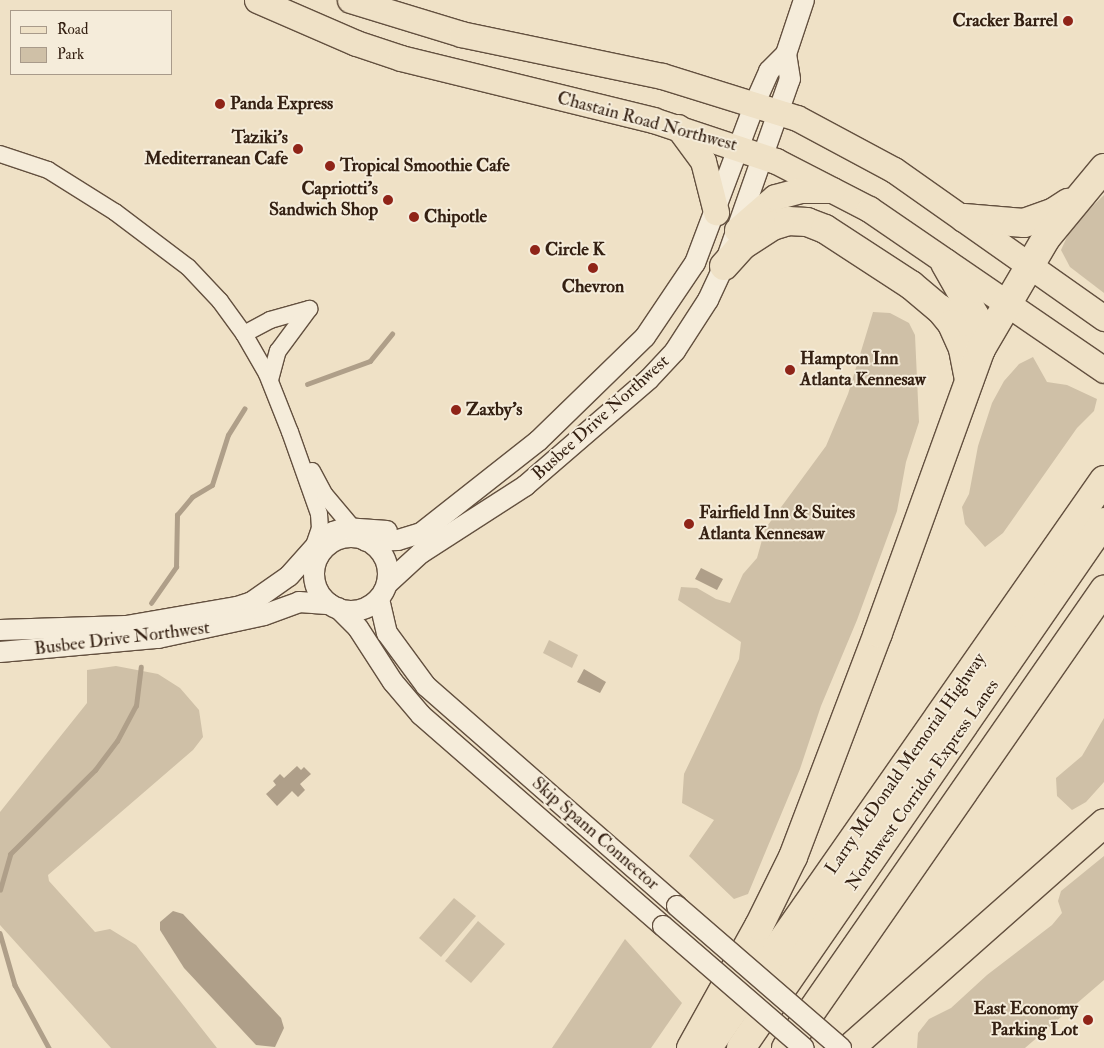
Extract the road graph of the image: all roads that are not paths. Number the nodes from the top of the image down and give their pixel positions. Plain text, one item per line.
1 (257, 0) edge
2 (350, 0) edge
3 (804, 0) edge
4 (786, 54) junction
5 (755, 102) junction
6 (778, 111) junction
7 (678, 127) junction
8 (739, 147) junction
9 (0, 154) edge
10 (763, 156) junction
11 (1104, 168) edge
12 (837, 191) junction
13 (1078, 196) junction
14 (716, 212) junction
15 (964, 218) junction
16 (736, 230) junction
17 (945, 263) junction
18 (724, 266) junction
19 (1031, 267) junction
20 (1009, 305) junction
21 (1104, 318) edge
22 (244, 334) junction
23 (981, 349) junction
24 (1103, 370) edge
25 (270, 380) junction
26 (969, 380) junction
27 (290, 432) junction
28 (1104, 480) edge
29 (1104, 522) edge
30 (360, 536) junction
31 (313, 548) junction
32 (402, 569) junction
33 (1104, 590) edge
34 (383, 591) junction
35 (339, 611) junction
36 (0, 630) edge
37 (395, 646) junction
38 (0, 652) edge
39 (1104, 823) edge
40 (692, 1048) edge
41 (708, 1048) edge
42 (741, 1048) edge
43 (786, 1048) edge
44 (804, 1048) edge
45 (841, 1048) edge
46 (850, 1048) edge

1 - 7 main road, Chastain Road Northwest
2 - 5 main road
3 - 4 street, Busbee Drive Northwest
4 - 5 street, Busbee Drive Northwest
4 - 6 street, Busbee Drive Northwest
5 - 6 main road
5 - 8 street, Busbee Drive Northwest
6 - 10 street, Busbee Drive Northwest
6 - 15 main road
7 - 8 main road, Chastain Road Northwest
7 - 14 main road
8 - 10 main road, Chastain Road Northwest
8 - 14 street, Busbee Drive Northwest
9 - 22 street
10 - 12 main road, Chastain Road Northwest
10 - 16 street, Busbee Drive Northwest
11 - 13 highway
12 - 16 main road
12 - 17 main road, Chastain Road Northwest
13 - 15 highway
13 - 19 highway
14 - 30 street, Busbee Drive Northwest
15 - 19 main road
16 - 18 street, Busbee Drive Northwest
17 - 20 main road, Chastain Road Northwest
17 - 23 highway
18 - 26 highway
18 - 32 street, Busbee Drive Northwest
19 - 20 highway
19 - 21 main road
20 - 23 highway
20 - 24 main road, Chastain Road Northwest
22 - 25 street
22 - 25 street
23 - 26 highway
25 - 27 street
26 - 40 highway
27 - 30 street
27 - 31 street
28 - 41 highway, Larry McDonald Memorial Highway
29 - 42 highway, Northwest Corridor Express Lanes
30 - 31 street, Busbee Drive Northwest
30 - 34 street
30 - 35 street
31 - 36 street, Busbee Drive Northwest
32 - 34 street, Busbee Drive Northwest
32 - 37 street
33 - 43 highway
34 - 35 street
34 - 37 street, Skip Spann Connector
35 - 38 street, Busbee Drive Northwest
35 - 44 street, Skip Spann Connector, bridge
37 - 45 street, Skip Spann Connector, bridge
39 - 46 highway

